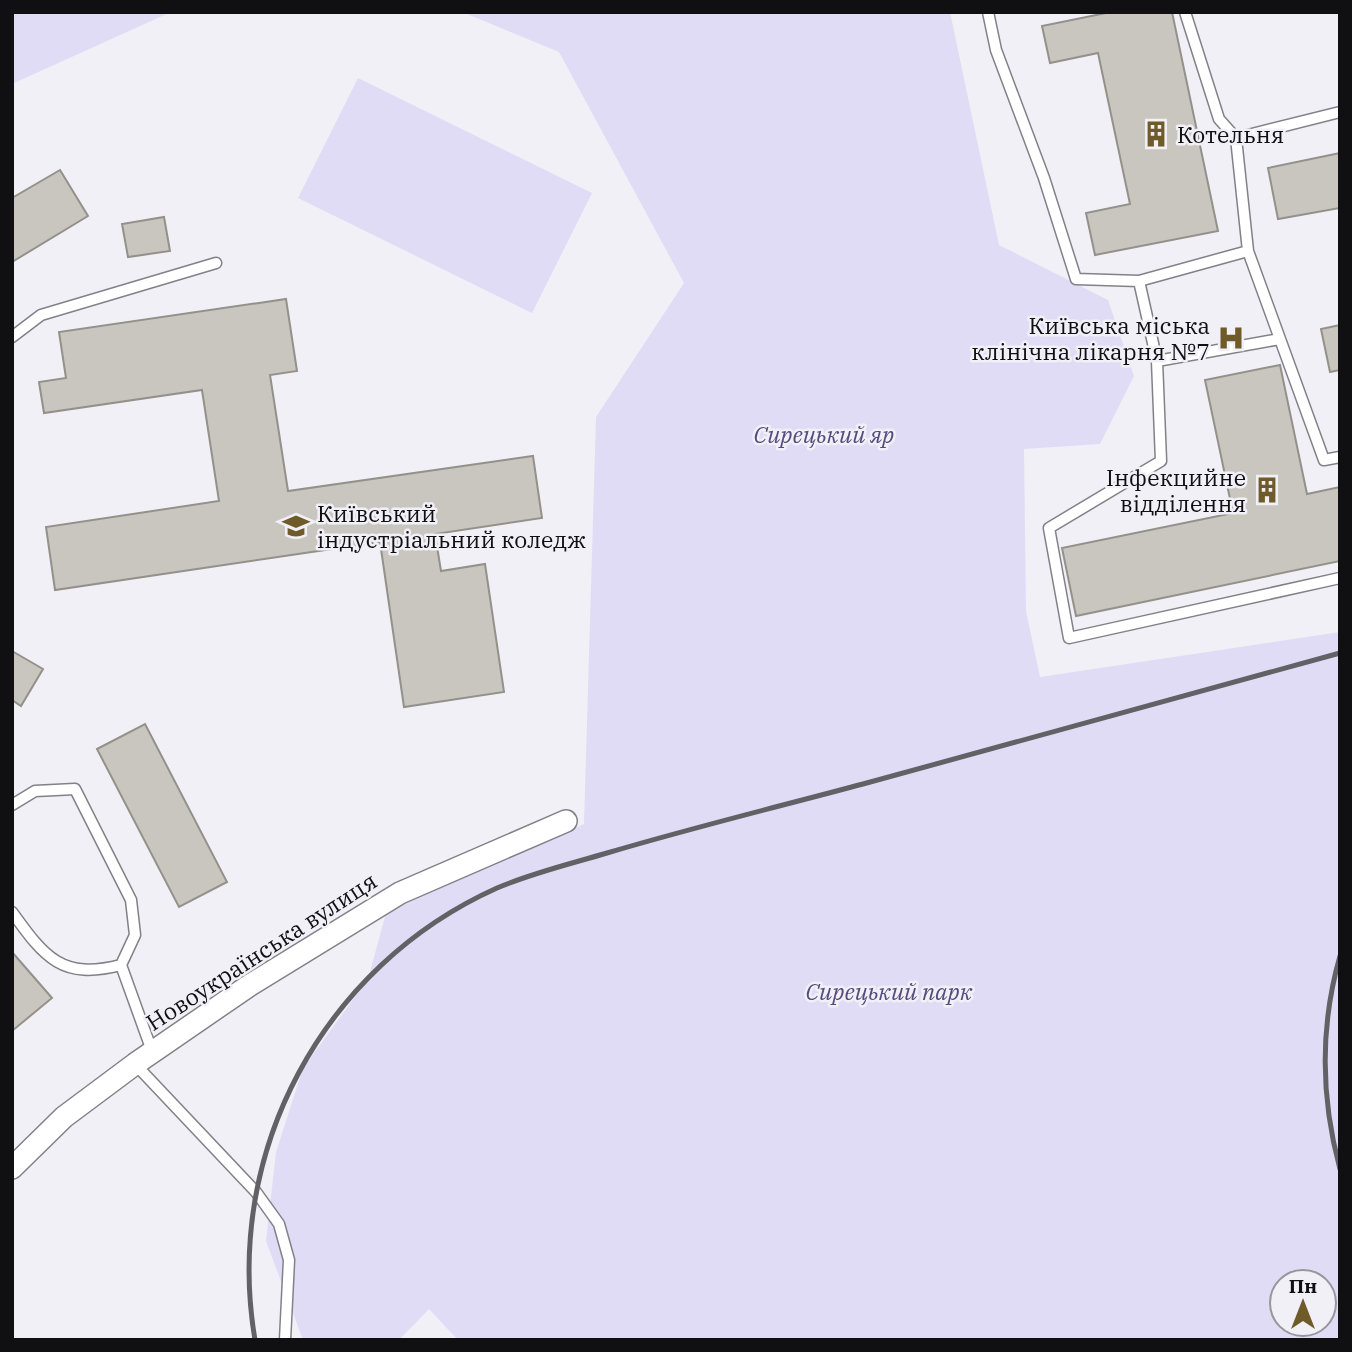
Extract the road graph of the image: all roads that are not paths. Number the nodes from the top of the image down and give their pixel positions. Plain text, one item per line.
1 (988, 12) edge
2 (1185, 12) edge
3 (1340, 112) edge
4 (1236, 138) junction
5 (1248, 250) junction
6 (216, 263) dead end
7 (1139, 281) junction
8 (12, 337) edge
9 (1280, 338) junction
10 (1157, 361) junction
11 (1340, 457) edge
12 (1340, 578) edge
13 (12, 805) edge
14 (566, 821) dead end
15 (12, 912) edge
16 (121, 965) junction
17 (144, 1058) junction
18 (12, 1168) edge
19 (285, 1340) edge

1 - 7 lane
2 - 4 lane
3 - 4 lane
4 - 5 lane
5 - 7 lane
5 - 9 lane
6 - 8 lane
7 - 10 lane
9 - 10 lane
9 - 11 lane
10 - 12 lane
13 - 16 lane
14 - 17 street, Новоукраїнська вулиця
15 - 16 lane
16 - 17 lane
17 - 18 street, Новоукраїнська вулиця
17 - 19 lane

